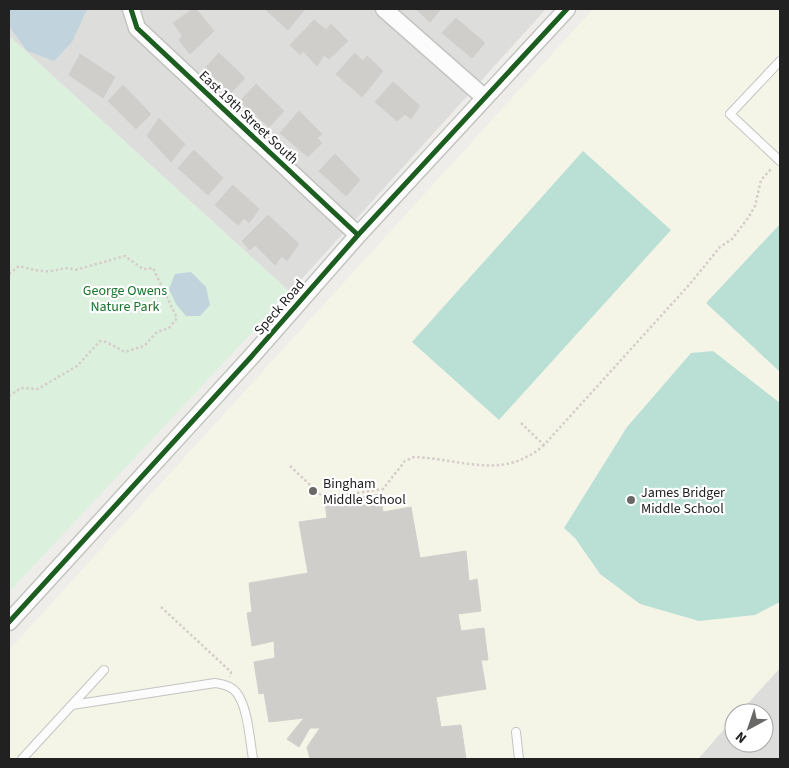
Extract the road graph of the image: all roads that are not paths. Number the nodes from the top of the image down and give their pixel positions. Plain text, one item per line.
1 (384, 9) edge
2 (567, 9) edge
3 (131, 10) edge
4 (780, 62) edge
5 (485, 98) junction
6 (780, 160) edge
7 (358, 235) junction
8 (9, 622) edge
9 (104, 670) dead end
10 (72, 705) junction
11 (516, 732) dead end
12 (22, 759) edge
13 (253, 759) edge
14 (519, 759) edge

1 - 5 street
2 - 5 street, Speck Road
3 - 7 street, East 19th Street South
4 - 6 lane
5 - 7 street, Speck Road
7 - 8 street, Speck Road
9 - 10 lane
10 - 12 lane
10 - 13 lane
11 - 14 lane

